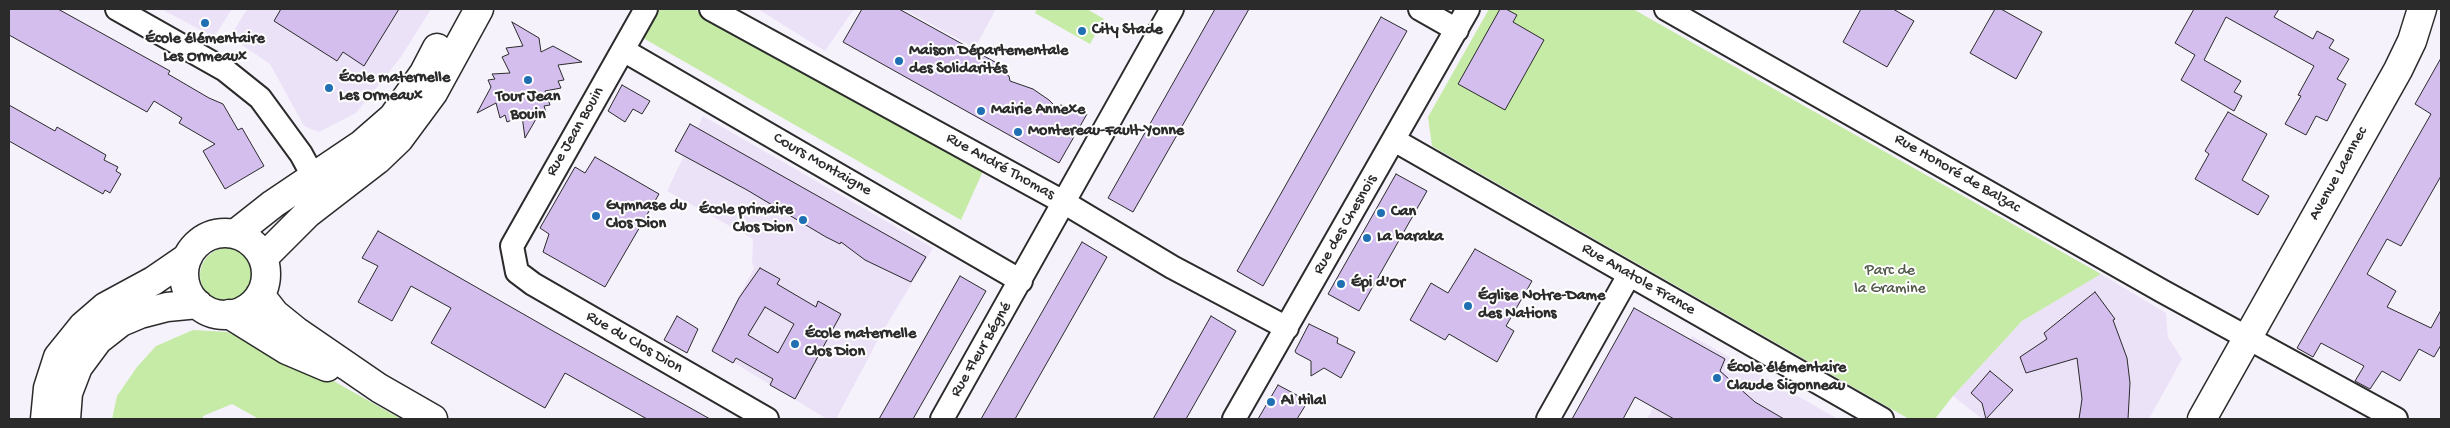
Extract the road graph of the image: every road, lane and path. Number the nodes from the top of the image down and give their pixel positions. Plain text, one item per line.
1 (117, 9) edge
2 (458, 9) edge
3 (479, 9) edge
4 (646, 9) edge
5 (711, 9) edge
6 (1172, 9) edge
7 (1420, 9) edge
8 (1468, 9) edge
9 (1666, 9) edge
10 (2422, 9) edge
11 (1457, 30) junction
12 (623, 50) junction
13 (1394, 140) junction
14 (313, 176) junction
15 (1065, 203) junction
16 (235, 234) junction
17 (188, 257) junction
18 (514, 257) joint
19 (263, 258) junction
20 (1629, 275) junction
21 (1021, 280) junction
22 (260, 295) junction
23 (198, 304) junction
24 (229, 314) junction
25 (1287, 328) junction
26 (2248, 336) junction
27 (379, 388) junction
28 (45, 419) edge
29 (66, 419) edge
30 (433, 419) edge
31 (767, 419) edge
32 (942, 419) edge
33 (1234, 419) edge
34 (1548, 419) edge
35 (1882, 419) edge
36 (2202, 419) edge
37 (2396, 419) edge

1 - 14 street
2 - 14 street
3 - 19 street
4 - 12 street, Rue Jean Bouin
5 - 15 street, Rue André Thomas
6 - 15 street, Rue Fleur Bégné
7 - 11 street
8 - 11 street, Rue des Chesnois
9 - 26 street, Rue Honoré de Balzac
10 - 26 street, Avenue Laennec
11 - 13 street, Rue des Chesnois
12 - 18 street, Rue Jean Bouin
12 - 21 street, Cours Montaigne
13 - 20 street, Rue Anatole France
13 - 25 street, Rue des Chesnois
14 - 16 street
15 - 21 street, Rue Fleur Bégné
15 - 25 street, Rue André Thomas
16 - 17 street
16 - 19 street
17 - 23 street
17 - 28 street
18 - 31 street, Rue du Clos Dion
19 - 22 street
20 - 34 street
20 - 35 street, Rue Anatole France
21 - 32 street, Rue Fleur Bégné
22 - 24 street
22 - 27 street
23 - 24 street
23 - 29 street
24 - 27 street
25 - 33 street, Rue des Chesnois
26 - 36 street, Avenue Laennec
26 - 37 street, Rue Honoré de Balzac
27 - 30 street

